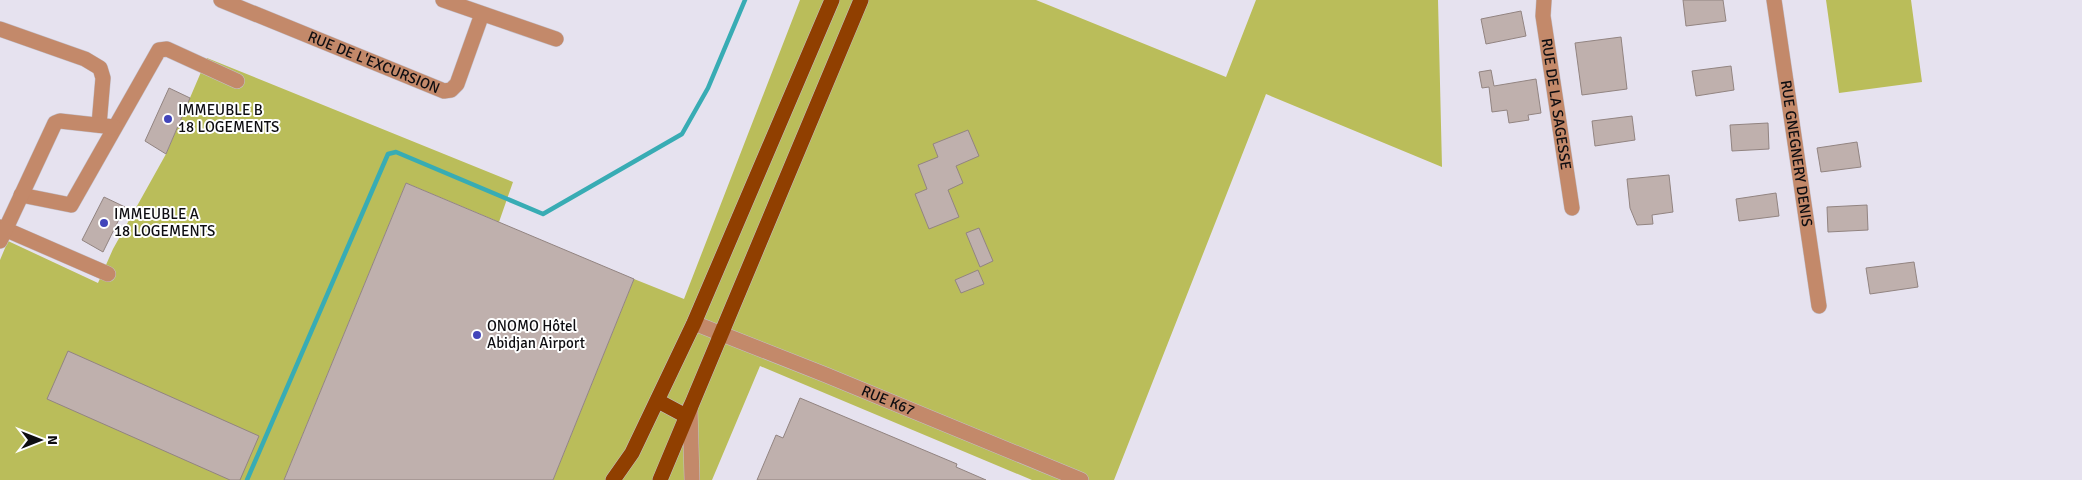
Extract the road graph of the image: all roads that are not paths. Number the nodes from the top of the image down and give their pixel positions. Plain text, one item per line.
1 (221, 0) edge
2 (443, 0) edge
3 (832, 0) edge
4 (862, 0) edge
5 (1544, 0) edge
6 (1774, 0) edge
7 (246, 5) edge
8 (482, 14) junction
9 (0, 30) edge
10 (556, 39) dead end
11 (237, 82) dead end
12 (106, 126) junction
13 (21, 195) junction
14 (1572, 208) dead end
15 (2, 232) edge
16 (108, 274) dead end
17 (1819, 306) dead end
18 (694, 323) junction
19 (720, 334) junction
20 (658, 402) junction
21 (688, 411) junction
22 (632, 454) junction
23 (613, 480) edge
24 (622, 480) edge
25 (660, 480) edge
26 (692, 480) edge
27 (1081, 480) edge

1 - 7 street, RUE DE L'EXCURSION
2 - 8 street
3 - 18 main road
4 - 19 main road
5 - 14 street, RUE DE LA SAGESSE
6 - 17 street, RUE GNEGNERY DENIS
7 - 8 street, RUE DE L'EXCURSION
8 - 10 street
9 - 12 street
11 - 12 street
12 - 13 street
12 - 13 street
13 - 15 street
15 - 16 street
18 - 19 street, RUE K67
18 - 20 main road
19 - 21 main road
19 - 27 street, RUE K67
20 - 21 main road
20 - 22 main road
21 - 25 main road
21 - 26 street
22 - 23 main road
22 - 24 street

